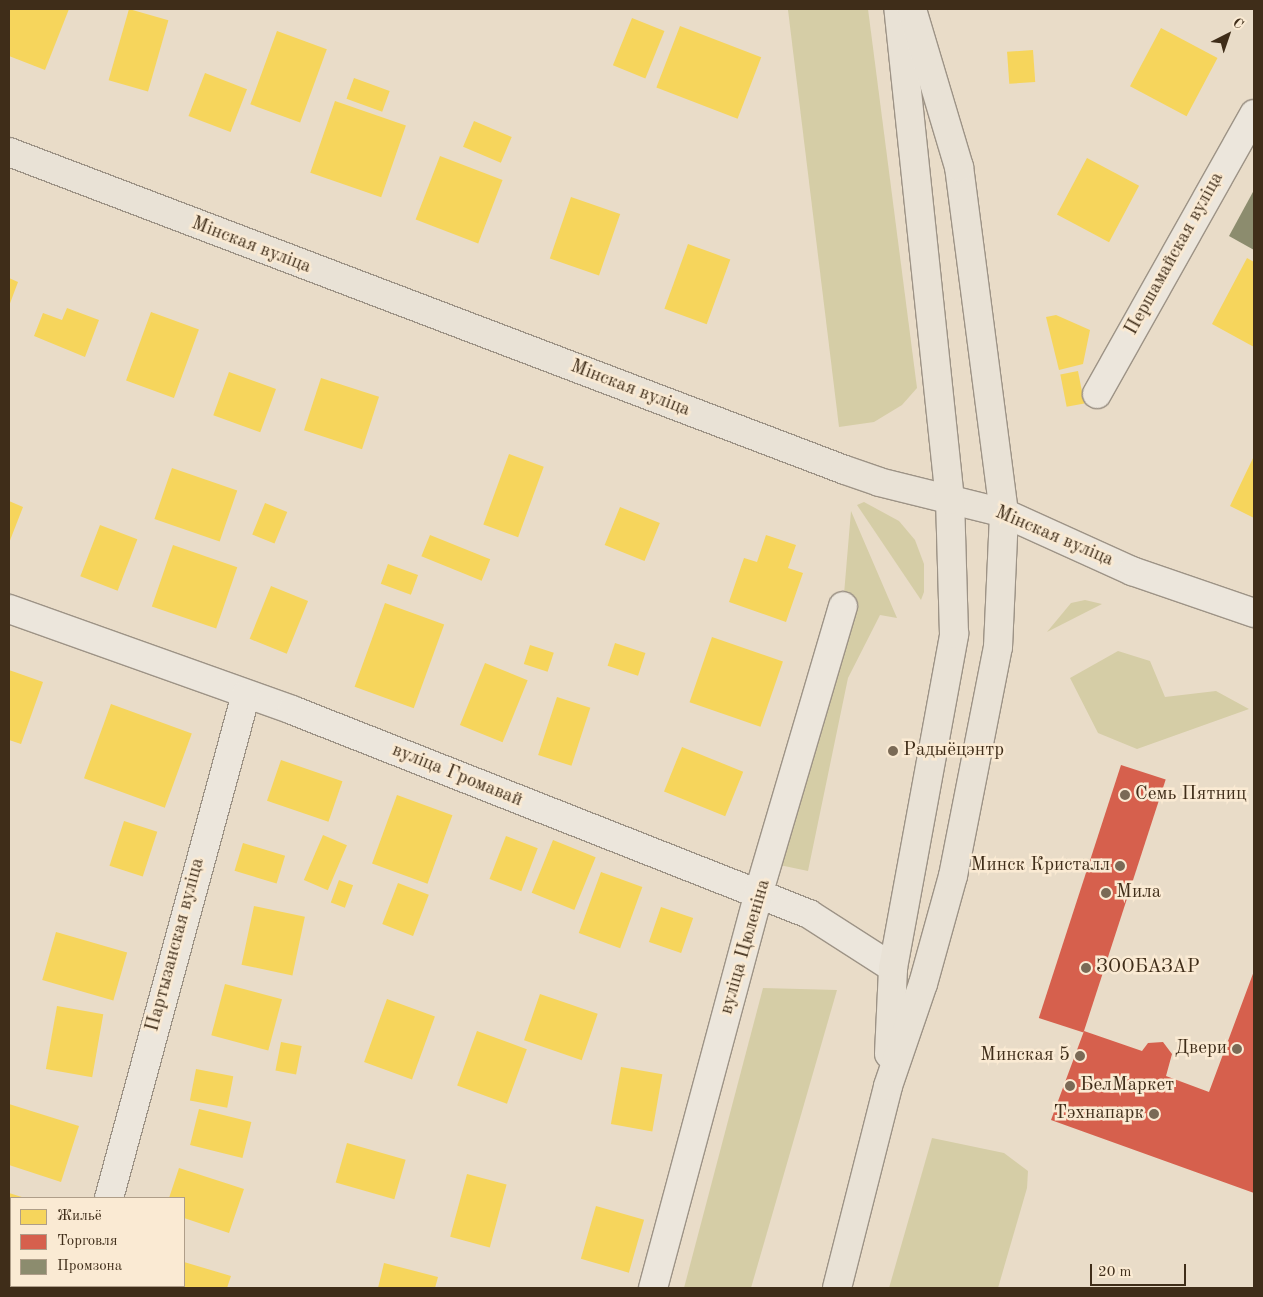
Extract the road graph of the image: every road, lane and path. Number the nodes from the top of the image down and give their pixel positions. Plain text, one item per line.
1 (898, 9) edge
2 (912, 9) edge
3 (1254, 114) edge
4 (9, 152) edge
5 (1096, 394) dead end
6 (950, 500) junction
7 (1004, 513) junction
8 (843, 606) dead end
9 (9, 609) edge
10 (1254, 613) edge
11 (246, 694) junction
12 (758, 895) junction
13 (893, 968) junction
14 (888, 1086) junction
15 (109, 1197) edge
16 (654, 1288) edge
17 (837, 1288) edge

1 - 6 main road
2 - 7 main road
3 - 5 street, Першамайская вуліца
4 - 6 main road, Мінская вуліца
6 - 7 main road, Мінская вуліца
6 - 13 main road
7 - 10 street, Мінская вуліца
7 - 14 main road
8 - 12 street, вуліца Цюленіна
9 - 11 street, вуліца Громавай
11 - 12 street, вуліца Громавай
11 - 15 street, Партызанская вуліца
12 - 13 street, вуліца Громавай
12 - 16 street, вуліца Цюленіна
13 - 14 main road
14 - 17 main road

